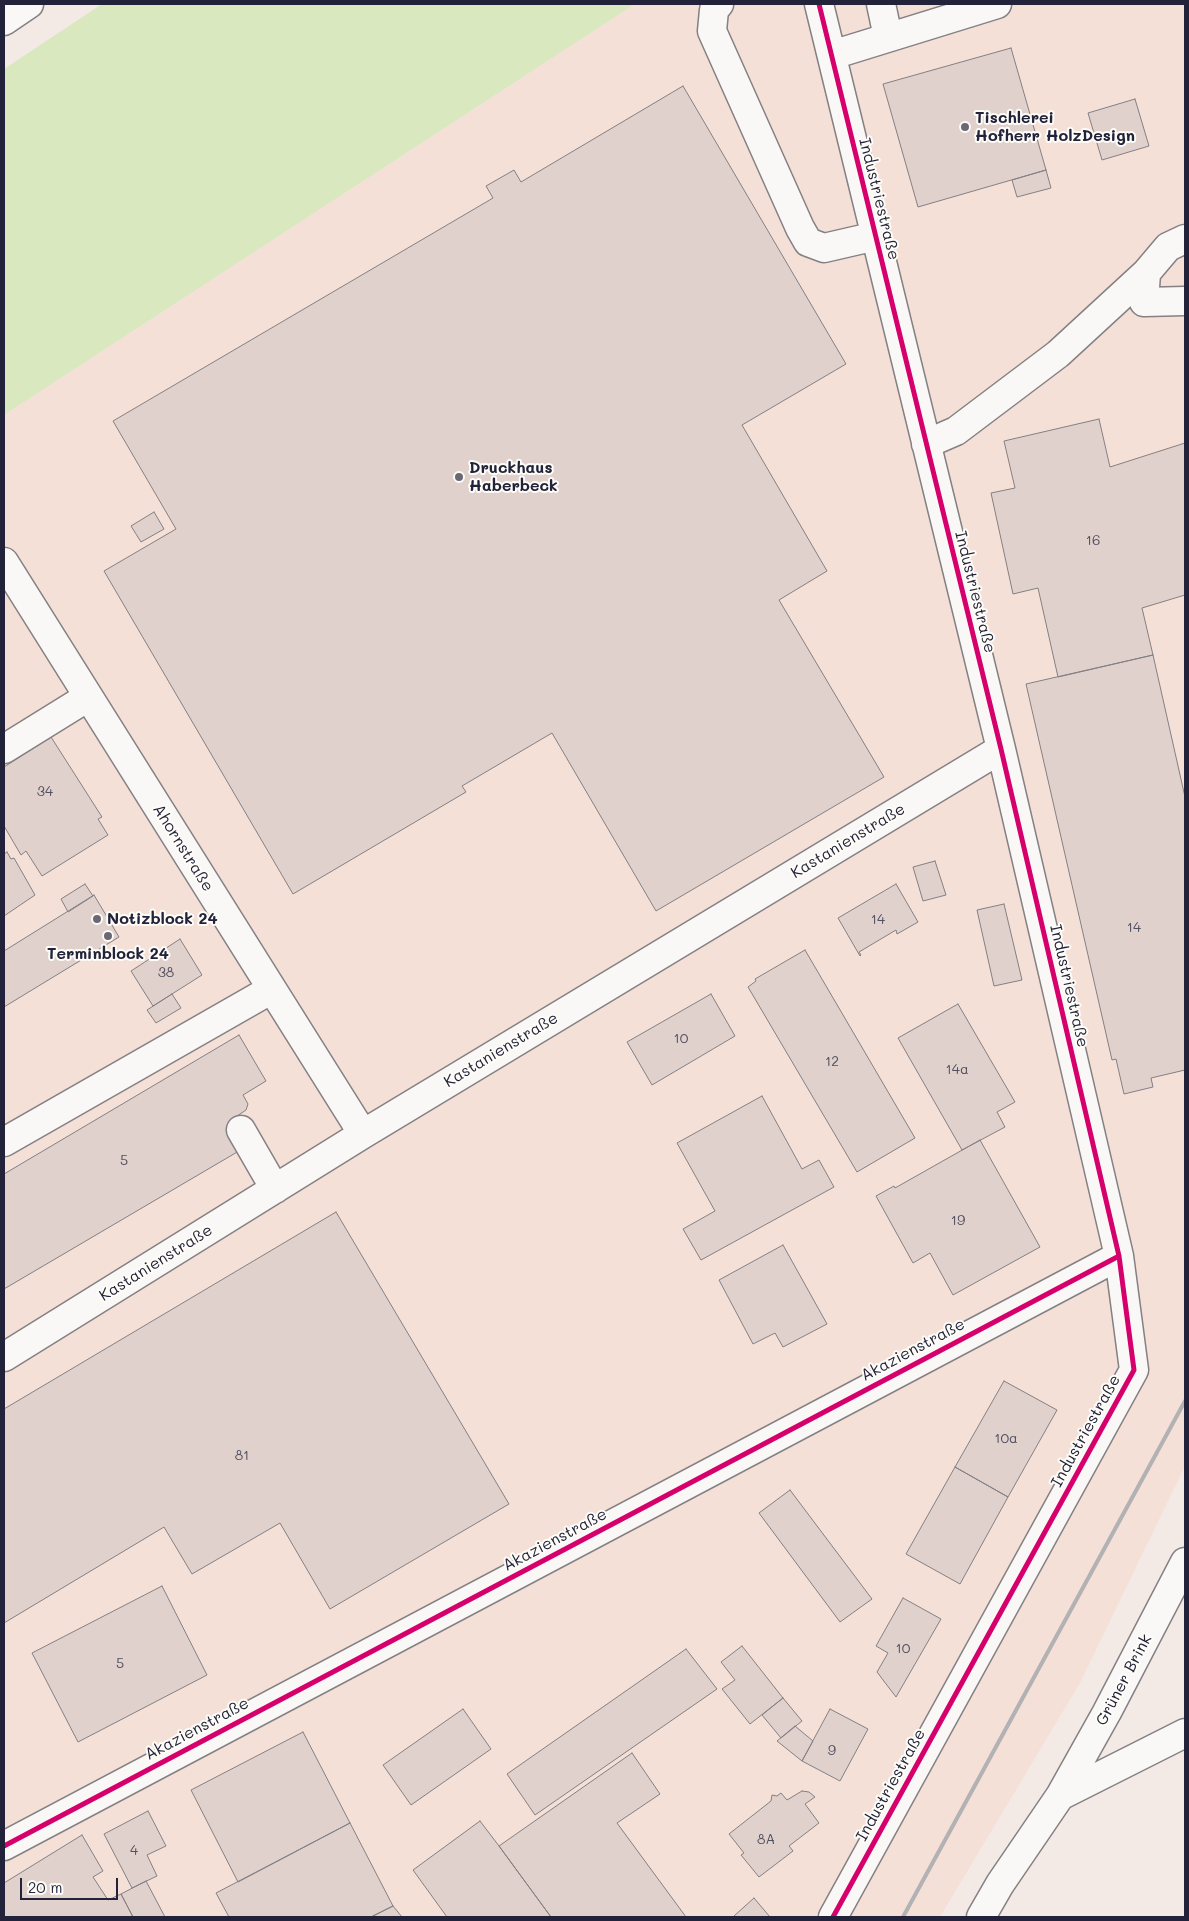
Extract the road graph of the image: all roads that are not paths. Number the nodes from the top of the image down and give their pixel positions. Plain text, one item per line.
1 (29, 4) edge
2 (719, 4) edge
3 (819, 4) edge
4 (881, 4) edge
5 (997, 4) edge
6 (4, 21) edge
7 (888, 37) junction
8 (832, 55) junction
9 (876, 236) junction
10 (1185, 240) edge
11 (1146, 273) junction
12 (1185, 302) edge
13 (926, 444) junction
14 (4, 562) edge
15 (88, 697) junction
16 (4, 749) edge
17 (1001, 749) junction
18 (272, 989) junction
19 (241, 1130) dead end
20 (363, 1134) junction
21 (4, 1142) edge
22 (275, 1189) junction
23 (1119, 1256) junction
24 (4, 1357) edge
25 (1185, 1562) edge
26 (1185, 1733) edge
27 (1060, 1796) junction
28 (4, 1846) edge
29 (833, 1917) edge
30 (981, 1917) edge

1 - 6 street
2 - 9 street
3 - 8 street, Industriestraße
4 - 7 street
5 - 7 street
7 - 8 street
8 - 9 street, Industriestraße
9 - 13 street, Industriestraße
10 - 11 street
11 - 12 street
11 - 13 street
13 - 17 street, Industriestraße
14 - 15 street, Ahornstraße
15 - 16 street
15 - 18 street, Ahornstraße
17 - 20 street, Kastanienstraße
17 - 23 street, Industriestraße
18 - 20 street, Ahornstraße
18 - 21 street
19 - 22 street
20 - 22 street, Kastanienstraße
22 - 24 street, Kastanienstraße
23 - 28 street, Akazienstraße
23 - 29 street, Industriestraße
25 - 27 street, Grüner Brink
26 - 27 street
27 - 30 street, Grüner Brink

